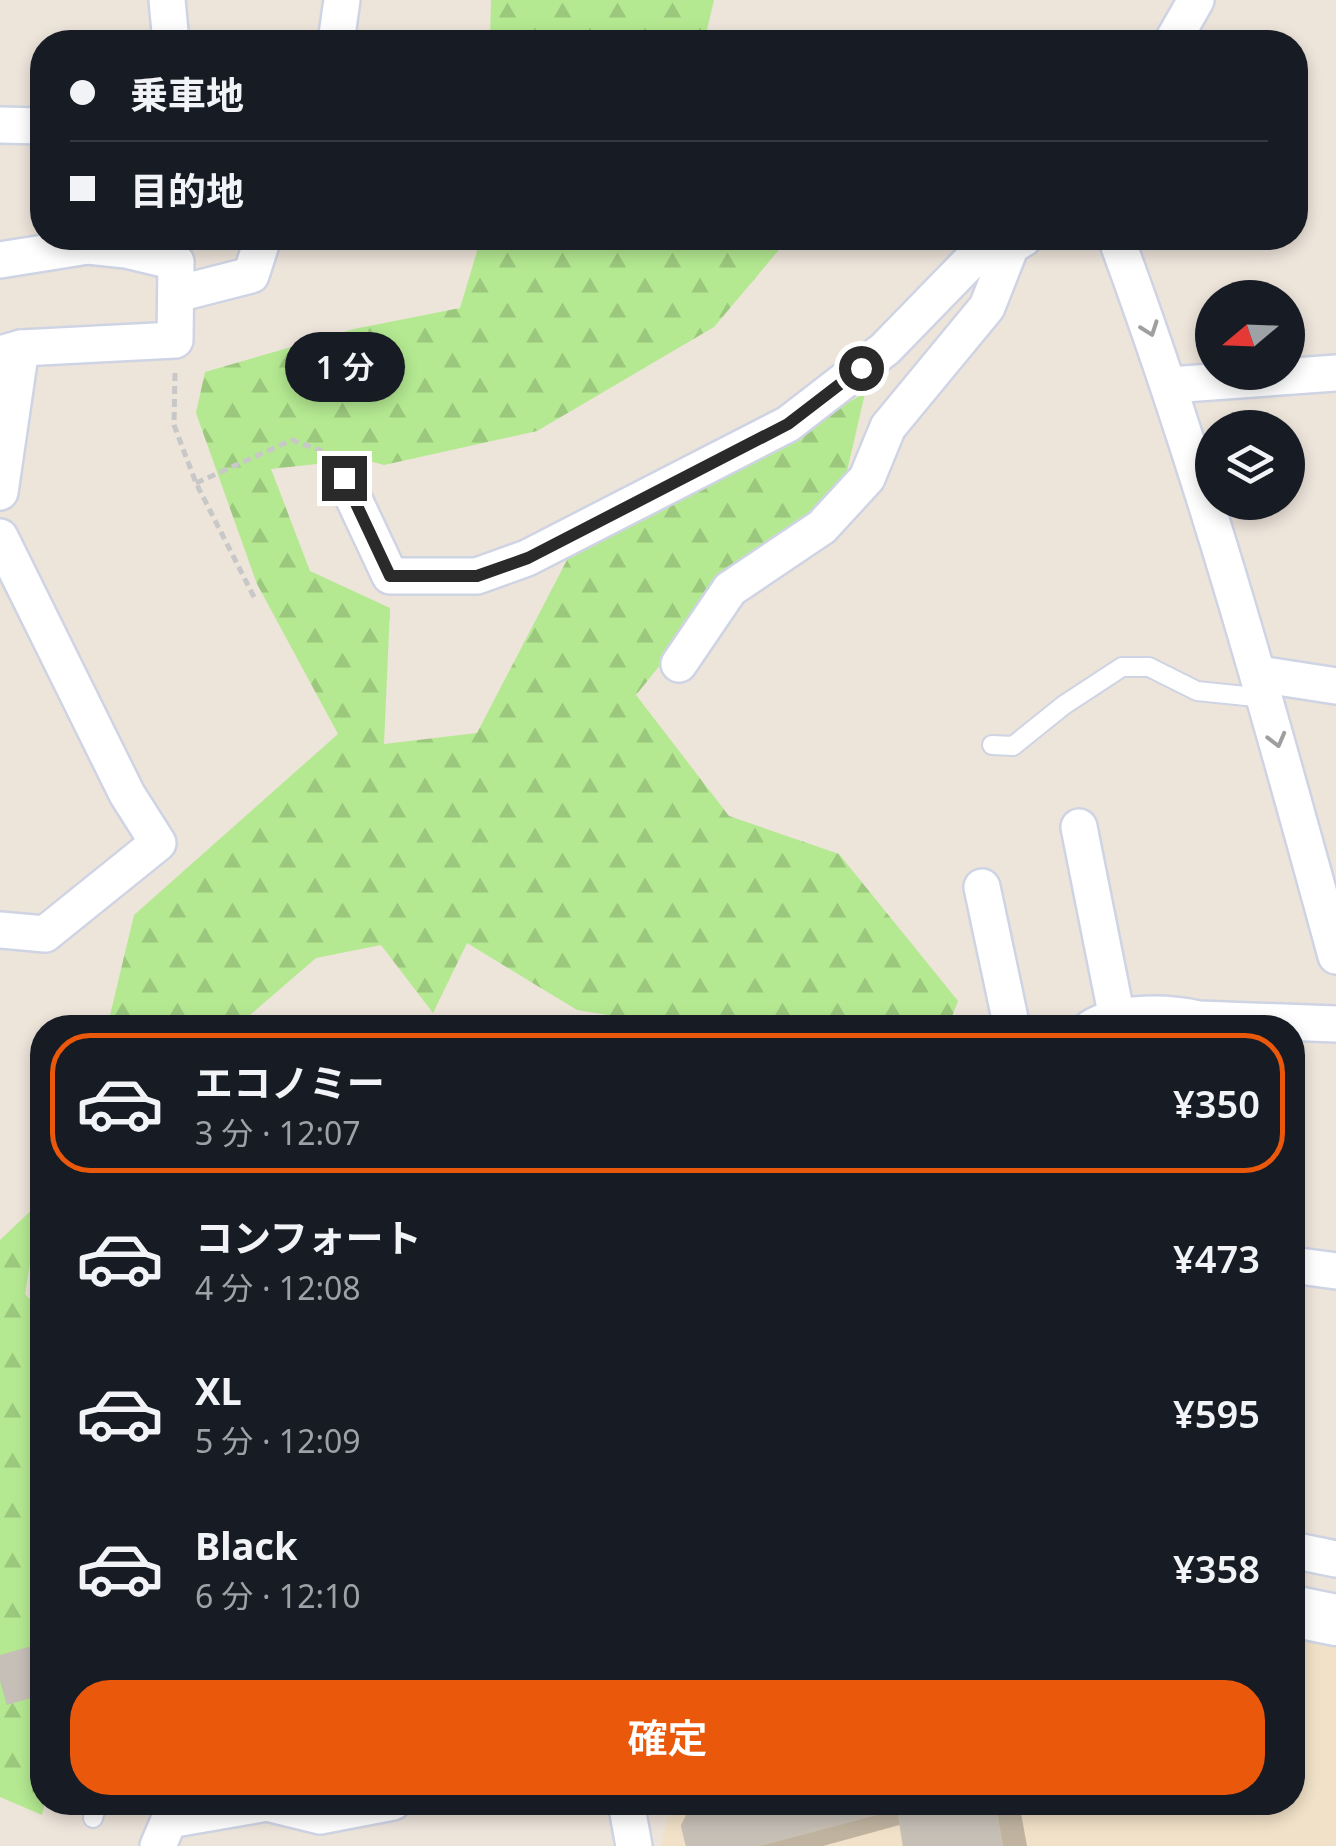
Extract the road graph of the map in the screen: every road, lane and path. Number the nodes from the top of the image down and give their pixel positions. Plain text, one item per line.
1 (167, 0) edge
2 (342, 0) edge
3 (1196, 0) edge
4 (170, 30) edge
5 (338, 30) edge
6 (1179, 30) edge
7 (0, 125) edge
8 (30, 126) edge
9 (63, 250) edge
10 (126, 250) edge
11 (259, 250) edge
12 (981, 250) edge
13 (1008, 250) edge
14 (1120, 250) edge
15 (0, 260) edge
16 (177, 264) edge
17 (175, 340) junction
18 (11, 351) edge
19 (1336, 373) edge
20 (1170, 384) junction
21 (344, 478) joint
22 (196, 482) junction
23 (0, 492) edge
24 (0, 538) edge
25 (255, 598) dead end
26 (680, 664) dead end
27 (1262, 686) junction
28 (1336, 686) edge
29 (992, 745) dead end
30 (1079, 826) dead end
31 (982, 888) dead end
32 (0, 930) edge
33 (1336, 956) edge
34 (1009, 1015) edge
35 (1103, 1015) edge
36 (1305, 1024) edge
37 (1336, 1024) edge
38 (1305, 1267) edge
39 (1336, 1271) edge
40 (1305, 1553) edge
41 (1336, 1559) edge
42 (1305, 1614) edge
43 (1336, 1620) edge
44 (196, 1815) edge
45 (628, 1815) edge
46 (158, 1846) edge
47 (634, 1846) edge

1 - 4 street
2 - 5 street
3 - 6 street
7 - 8 street
9 - 15 street
10 - 16 street
11 - 16 street
12 - 21 street
13 - 26 street
14 -> 20 street
16 - 17 street
17 - 18 street
17 - 22 path
18 - 23 street
19 - 20 street
20 - 27 street
21 - 22 path
22 - 25 path
24 - 32 street
27 - 28 street
27 - 29 lane
27 -> 33 street
30 - 35 street
31 - 34 street
36 - 37 street
38 - 39 street
40 - 41 street
42 - 43 street
44 - 46 street
45 - 47 street

